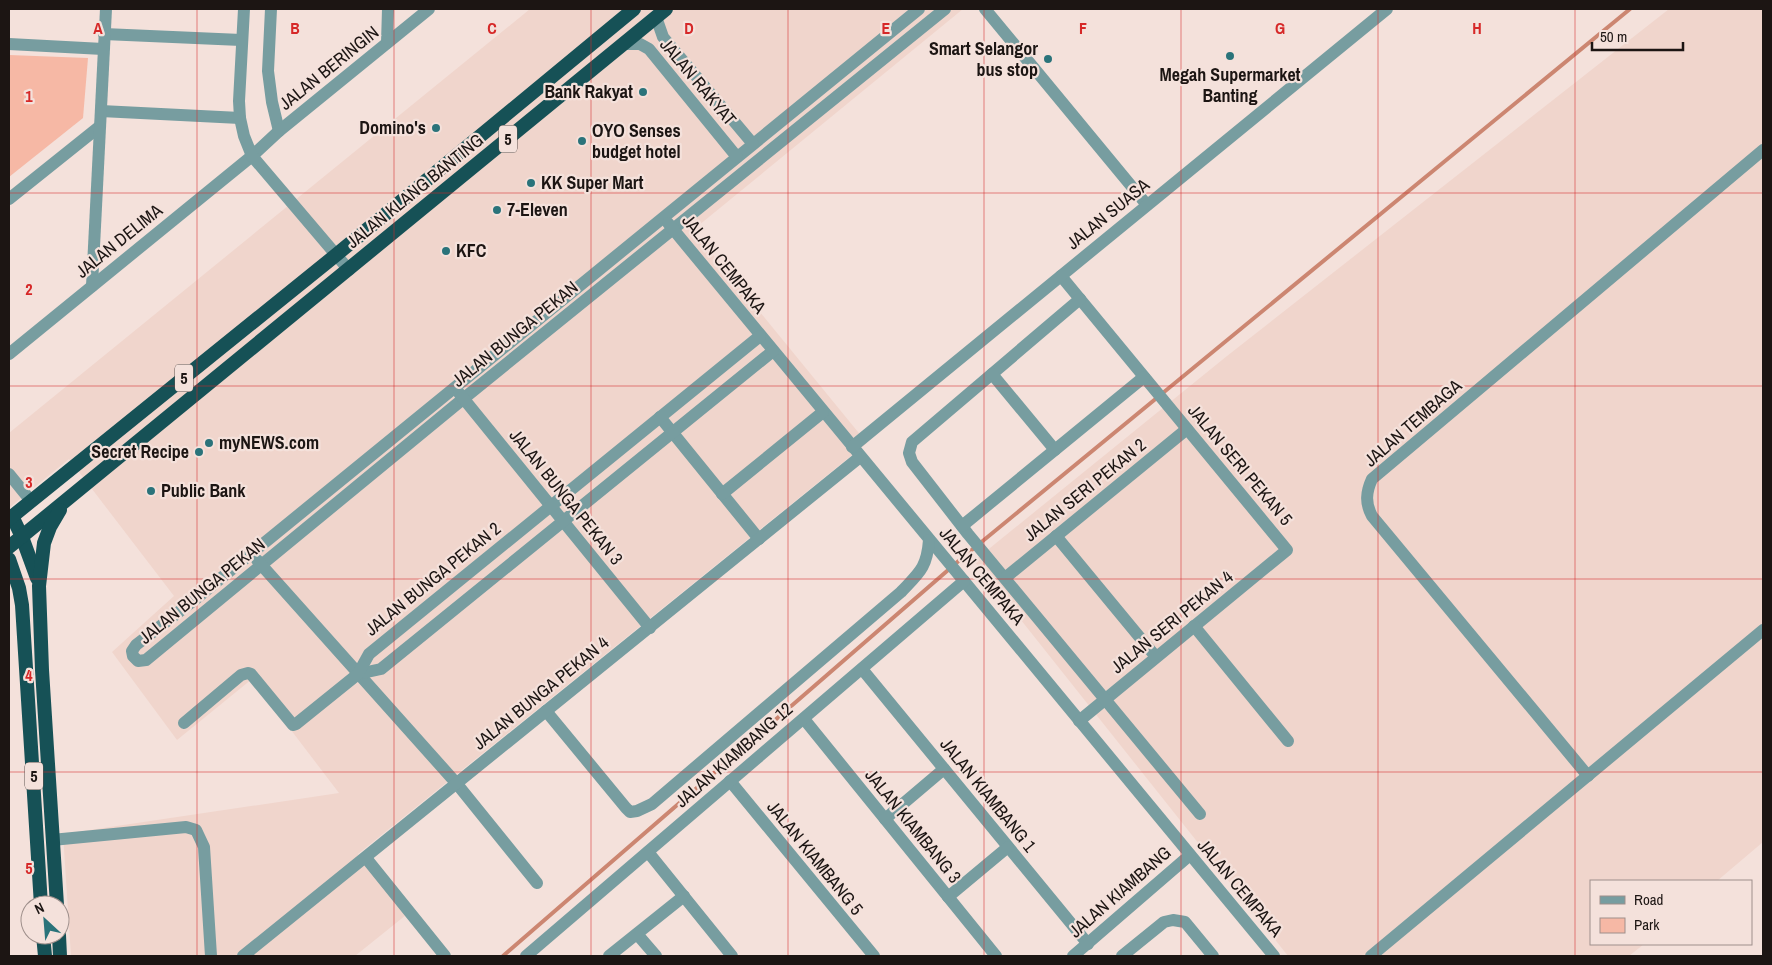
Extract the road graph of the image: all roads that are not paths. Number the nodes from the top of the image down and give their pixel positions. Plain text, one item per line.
1 (106, 9) edge
2 (244, 9) edge
3 (271, 9) edge
4 (388, 9) edge
5 (429, 9) edge
6 (634, 9) edge
7 (919, 9) edge
8 (945, 9) edge
9 (985, 9) edge
10 (1386, 9) edge
11 (661, 13) edge
12 (104, 34) junction
13 (242, 40) junction
14 (387, 43) junction
15 (9, 44) edge
16 (624, 44) junction
17 (104, 50) junction
18 (101, 111) junction
19 (240, 118) junction
20 (99, 127) junction
21 (279, 131) junction
22 (753, 144) junction
23 (1763, 150) edge
24 (252, 156) junction
25 (738, 157) junction
26 (9, 199) edge
27 (1147, 205) junction
28 (664, 217) junction
29 (672, 229) junction
30 (336, 255) junction
31 (349, 270) junction
32 (1061, 276) junction
33 (92, 286) junction
34 (1080, 299) junction
35 (760, 336) junction
36 (773, 351) junction
37 (9, 354) edge
38 (992, 374) junction
39 (1148, 381) junction
40 (454, 388) junction
41 (463, 399) junction
42 (823, 412) junction
43 (660, 418) junction
44 (1187, 429) junction
45 (672, 433) junction
46 (1055, 450) junction
47 (856, 452) junction
48 (9, 474) edge
49 (722, 494) junction
50 (31, 501) junction
51 (65, 501) junction
52 (550, 506) junction
53 (10, 518) edge
54 (563, 521) junction
55 (965, 530) junction
56 (22, 536) junction
57 (1056, 536) junction
58 (759, 539) junction
59 (929, 540) junction
60 (9, 547) edge
61 (1287, 550) joint
62 (252, 553) junction
63 (9, 559) edge
64 (262, 565) junction
65 (1005, 578) junction
66 (964, 581) junction
67 (9, 586) edge
68 (39, 586) junction
69 (22, 605) junction
70 (1194, 626) junction
71 (650, 628) junction
72 (1763, 630) edge
73 (1156, 657) junction
74 (862, 669) junction
75 (358, 674) junction
76 (1105, 699) junction
77 (546, 711) junction
78 (804, 719) junction
79 (1079, 720) junction
80 (184, 723) dead end
81 (1288, 741) dead end
82 (944, 769) junction
83 (1588, 776) junction
84 (730, 782) junction
85 (457, 784) junction
86 (1200, 814) dead end
87 (885, 819) junction
88 (52, 840) junction
89 (1008, 847) junction
90 (648, 852) junction
91 (1190, 855) junction
92 (366, 858) junction
93 (537, 883) dead end
94 (40, 895) edge
95 (56, 895) edge
96 (684, 896) junction
97 (948, 897) junction
98 (637, 934) junction
99 (1088, 944) junction
100 (211, 956) edge
101 (243, 956) edge
102 (445, 956) edge
103 (526, 956) edge
104 (609, 956) edge
105 (656, 956) edge
106 (732, 956) edge
107 (874, 956) edge
108 (996, 956) edge
109 (1073, 956) edge
110 (1122, 956) edge
111 (1213, 956) edge
112 (1274, 956) edge
113 (1371, 956) edge

1 - 12 street
2 - 13 street
3 - 21 street
4 - 14 street
5 - 14 street, JALAN BERINGIN
6 - 30 highway, JALAN KLANG BANTING / 5
7 - 22 street, JALAN BUNGA PEKAN
8 - 29 street, JALAN BUNGA PEKAN
9 - 27 street
10 - 27 street, JALAN SUASA
11 - 16 highway, JALAN KLANG BANTING / 5
11 - 22 street
12 - 13 street
12 - 17 street
13 - 19 street
14 - 21 street, JALAN BERINGIN
15 - 17 street
16 - 25 street, JALAN RAKYAT
16 - 31 highway, JALAN KLANG BANTING / 5
17 - 18 street
18 - 19 street
18 - 20 street
19 - 24 street
20 - 26 street
20 - 33 street
21 - 24 street, JALAN BERINGIN
22 - 25 street, JALAN BUNGA PEKAN
23 - 83 street, JALAN TEMBAGA
24 - 30 street
24 - 33 street, JALAN DELIMA
25 - 28 street, JALAN BUNGA PEKAN
27 - 32 street, JALAN SUASA
28 - 29 street, JALAN CEMPAKA
28 - 40 street, JALAN BUNGA PEKAN
29 - 35 street, JALAN CEMPAKA
29 - 41 street, JALAN BUNGA PEKAN
30 - 31 street
30 - 50 highway, 5
31 - 51 highway, 5
32 - 34 street, JALAN SERI PEKAN 5
32 - 47 street, JALAN SUASA
33 - 37 street, JALAN DELIMA
34 - 38 street
34 - 39 street, JALAN SERI PEKAN 5
35 - 36 street, JALAN CEMPAKA
35 - 43 street, JALAN BUNGA PEKAN 2
36 - 42 street, JALAN CEMPAKA
36 - 45 street, JALAN BUNGA PEKAN 2
38 - 46 street
38 - 55 street
39 - 44 street, JALAN SERI PEKAN 5
39 - 46 street
40 - 41 street, JALAN BUNGA PEKAN 3
40 - 62 street, JALAN BUNGA PEKAN
41 - 52 street, JALAN BUNGA PEKAN 3
41 - 64 street, JALAN BUNGA PEKAN
42 - 47 street, JALAN CEMPAKA
42 - 49 street
43 - 45 street
43 - 52 street, JALAN BUNGA PEKAN 2
44 - 57 street, JALAN SERI PEKAN 2
44 - 61 street, JALAN SERI PEKAN 5
45 - 49 street
45 - 54 street, JALAN BUNGA PEKAN 2
46 - 55 street
47 - 58 street, JALAN BUNGA PEKAN 4
47 - 59 street, JALAN CEMPAKA
48 - 50 street
49 - 58 street
50 - 53 highway, 5
51 - 56 highway, 5
51 - 68 highway
52 - 54 street, JALAN BUNGA PEKAN 3
52 - 75 street, JALAN BUNGA PEKAN 2
53 - 56 highway, 5
54 - 71 street, JALAN BUNGA PEKAN 3
54 - 75 street, JALAN BUNGA PEKAN 2
55 - 65 street
56 - 60 highway, 5
56 - 68 highway, 5
57 - 65 street, JALAN SERI PEKAN 2
57 - 73 street
58 - 71 street, JALAN BUNGA PEKAN 4
59 - 66 street, JALAN CEMPAKA
59 - 77 street
61 - 70 street, JALAN SERI PEKAN 4
62 - 64 street
62 - 64 street, JALAN BUNGA PEKAN
63 - 69 highway, 5
64 - 75 street
65 - 76 street
66 - 74 street, JALAN KIAMBANG 12
66 - 79 street, JALAN CEMPAKA
67 - 69 highway
68 - 88 highway, 5
69 - 94 highway, 5
70 - 73 street, JALAN SERI PEKAN 4
70 - 81 street
71 - 77 street, JALAN BUNGA PEKAN 4
72 - 83 street
73 - 76 street, JALAN SERI PEKAN 4
74 - 78 street, JALAN KIAMBANG 12
74 - 82 street, JALAN KIAMBANG 1
75 - 80 street
75 - 85 street
76 - 79 street, JALAN SERI PEKAN 4
76 - 86 street
77 - 85 street, JALAN BUNGA PEKAN 4
78 - 84 street, JALAN KIAMBANG 12
78 - 87 street, JALAN KIAMBANG 3
79 - 91 street, JALAN CEMPAKA
82 - 87 street
82 - 89 street, JALAN KIAMBANG 1
83 - 113 street
84 - 90 street, JALAN KIAMBANG 12
84 - 107 street, JALAN KIAMBANG 5
85 - 92 street, JALAN BUNGA PEKAN 4
85 - 93 street
87 - 97 street, JALAN KIAMBANG 3
88 - 95 highway, 5
88 - 100 street
89 - 97 street
89 - 99 street, JALAN KIAMBANG 1
90 - 96 street
90 - 103 street, JALAN KIAMBANG 12
91 - 99 street, JALAN KIAMBANG
91 - 112 street, JALAN CEMPAKA
92 - 101 street, JALAN BUNGA PEKAN 4
92 - 102 street
96 - 98 street
96 - 106 street
97 - 108 street, JALAN KIAMBANG 3
98 - 104 street
98 - 105 street
99 - 109 street, JALAN KIAMBANG
110 - 111 street

